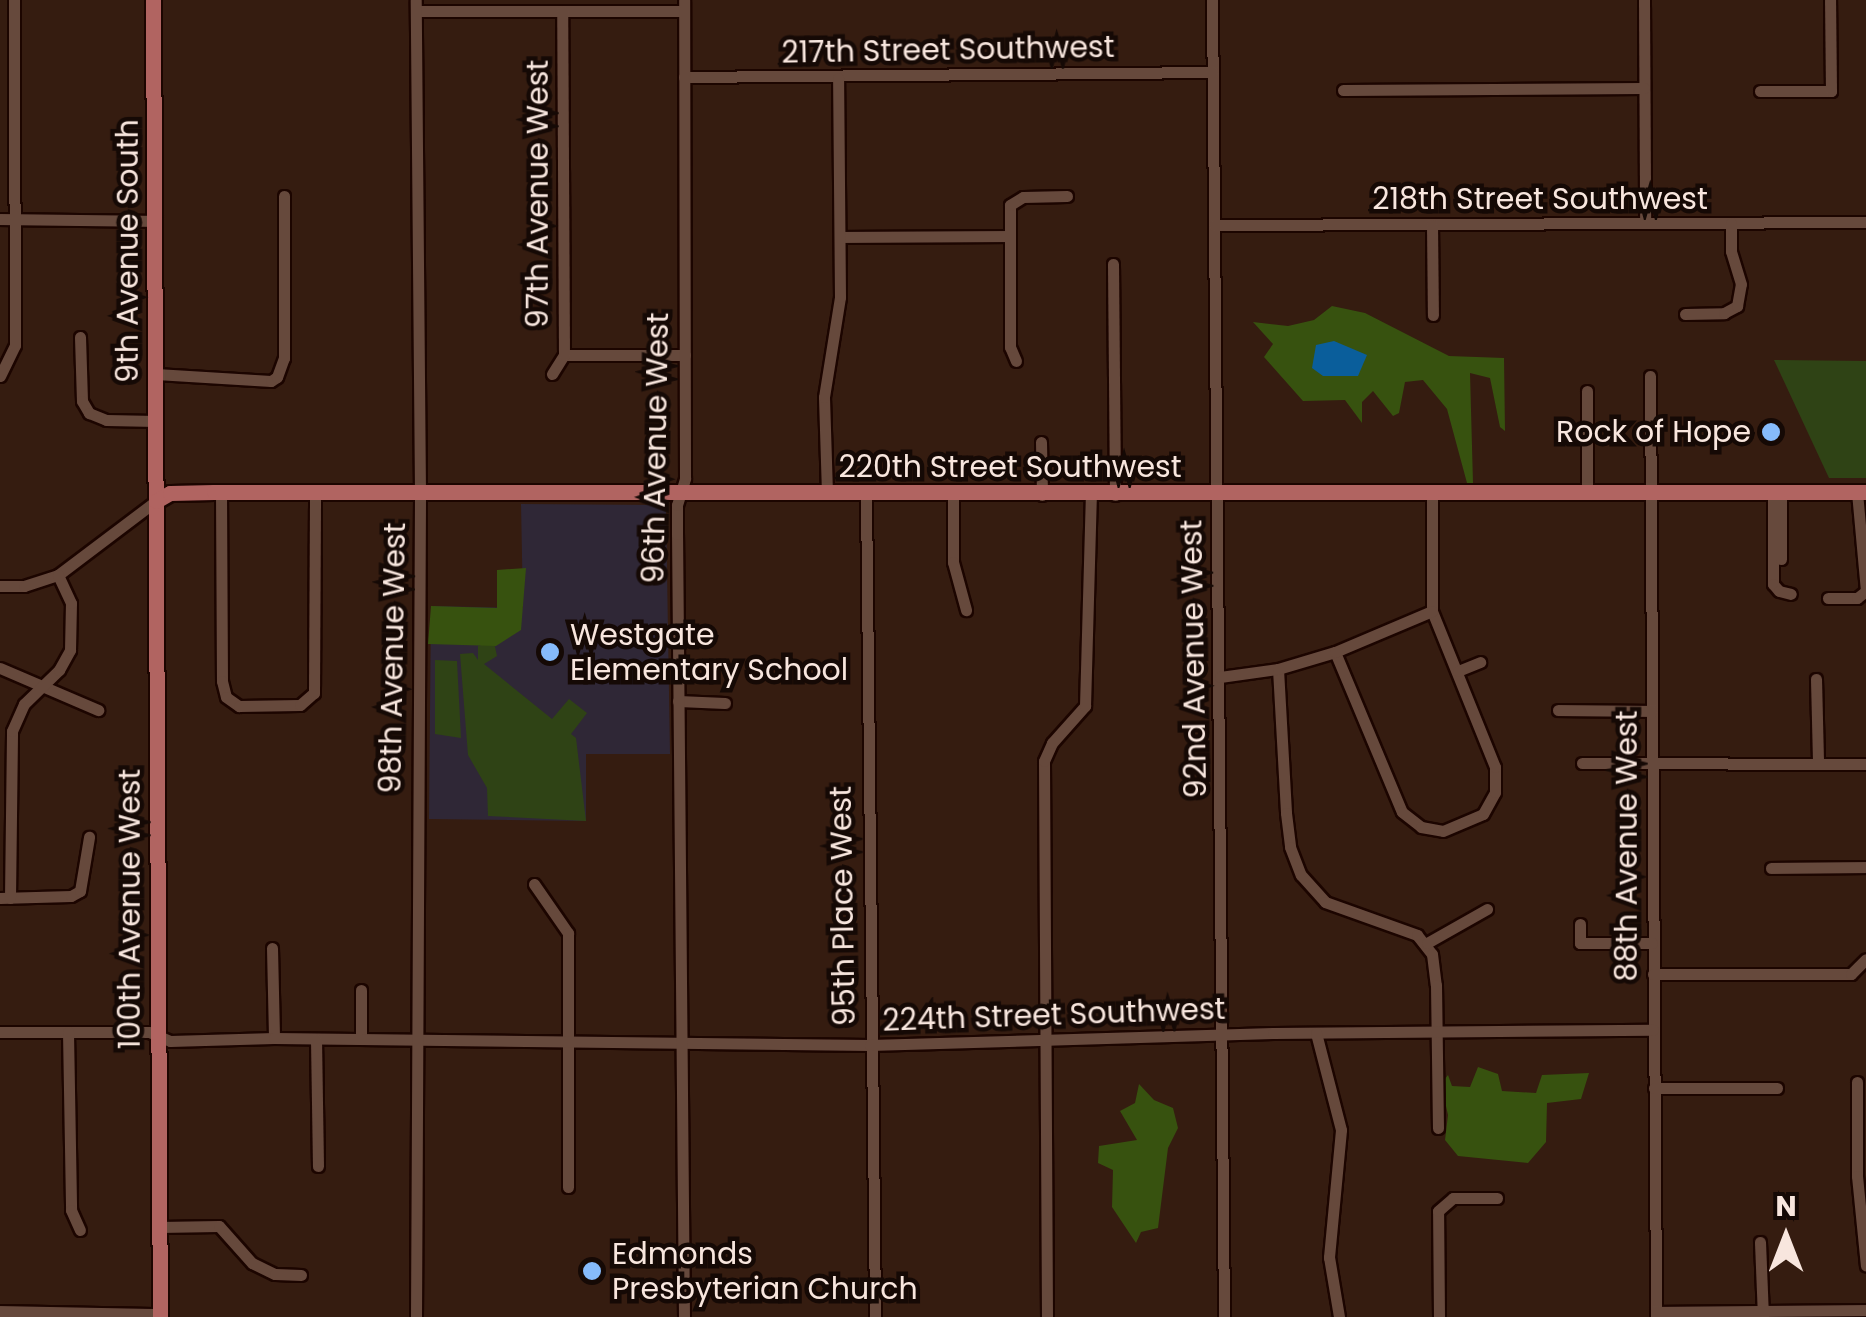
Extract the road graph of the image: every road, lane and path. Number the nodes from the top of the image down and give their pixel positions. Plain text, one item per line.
1 (14, 0) edge
2 (154, 0) edge
3 (1212, 0) edge
4 (1644, 0) edge
5 (1830, 0) edge
6 (416, 5) edge
7 (684, 6) edge
8 (562, 11) junction
9 (1212, 72) junction
10 (684, 77) junction
11 (838, 78) junction
12 (1644, 88) junction
13 (1343, 90) dead end
14 (1760, 91) dead end
15 (284, 196) dead end
16 (1068, 196) dead end
17 (0, 219) edge
18 (16, 219) junction
19 (156, 221) junction
20 (1866, 222) edge
21 (1645, 223) junction
22 (1731, 223) junction
23 (1214, 224) junction
24 (1432, 225) junction
25 (1008, 236) junction
26 (840, 237) junction
27 (1113, 264) dead end
28 (1433, 314) dead end
29 (1685, 314) dead end
30 (80, 336) dead end
31 (564, 354) junction
32 (685, 355) junction
33 (1016, 361) dead end
34 (156, 374) junction
35 (552, 374) dead end
36 (0, 376) edge
37 (1650, 376) dead end
38 (1587, 391) dead end
39 (156, 421) junction
40 (1041, 442) dead end
41 (221, 492) junction
42 (420, 492) junction
43 (1861, 492) edge
44 (315, 493) junction
45 (680, 493) junction
46 (826, 493) junction
47 (1587, 493) junction
48 (1650, 493) junction
49 (1777, 493) junction
50 (866, 494) junction
51 (953, 494) junction
52 (1042, 494) junction
53 (1115, 494) junction
54 (1432, 494) junction
55 (1091, 495) junction
56 (1216, 495) junction
57 (156, 502) junction
58 (58, 575) junction
59 (1781, 582) dead end
60 (0, 586) edge
61 (1790, 594) dead end
62 (1828, 598) dead end
63 (966, 610) dead end
64 (1432, 611) junction
65 (1335, 652) junction
66 (1480, 662) dead end
67 (0, 668) edge
68 (1278, 669) junction
69 (1458, 671) junction
70 (1220, 677) junction
71 (1816, 680) dead end
72 (42, 686) junction
73 (678, 701) junction
74 (725, 703) dead end
75 (98, 710) dead end
76 (1558, 710) dead end
77 (1652, 711) junction
78 (1582, 763) dead end
79 (1818, 763) junction
80 (1653, 764) junction
81 (1866, 764) edge
82 (90, 837) dead end
83 (1771, 868) dead end
84 (1866, 868) edge
85 (534, 884) dead end
86 (5, 898) edge
87 (1487, 908) dead end
88 (1580, 924) dead end
89 (1427, 943) junction
90 (1652, 943) junction
91 (272, 948) dead end
92 (1864, 963) edge
93 (1653, 974) junction
94 (360, 990) dead end
95 (1653, 1030) junction
96 (0, 1032) edge
97 (68, 1032) junction
98 (1436, 1032) junction
99 (1316, 1033) junction
100 (158, 1036) junction
101 (274, 1038) junction
102 (1222, 1038) junction
103 (316, 1039) junction
104 (361, 1039) junction
105 (416, 1040) junction
106 (568, 1042) junction
107 (1045, 1042) junction
108 (681, 1044) junction
109 (870, 1045) junction
110 (1857, 1082) dead end
111 (1654, 1088) junction
112 (1777, 1088) dead end
113 (1438, 1128) dead end
114 (318, 1166) dead end
115 (568, 1187) dead end
116 (1497, 1198) dead end
117 (159, 1227) junction
118 (80, 1230) dead end
119 (1760, 1242) dead end
120 (1866, 1266) edge
121 (301, 1275) dead end
122 (1866, 1310) edge
123 (0, 1311) edge
124 (1762, 1314) edge
125 (160, 1315) edge
126 (1656, 1315) edge
127 (416, 1317) edge
128 (684, 1317) edge
129 (875, 1317) edge
130 (1047, 1317) edge
131 (1224, 1317) edge
132 (1339, 1317) edge
133 (1439, 1317) edge

1 - 18 street
2 - 19 main road, 9th Avenue South
3 - 9 street, 92nd Avenue West
4 - 12 street
5 - 14 street
6 - 8 street
6 - 42 street, 98th Avenue West
7 - 8 street
7 - 10 street, 96th Avenue West
8 - 31 street, 97th Avenue West
9 - 11 street, 217th Street Southwest
9 - 23 street, 92nd Avenue West
10 - 11 street, 217th Street Southwest
10 - 32 street, 96th Avenue West
11 - 26 street
12 - 13 street
12 - 21 street
15 - 34 street
16 - 25 street
17 - 18 street
18 - 19 street
18 - 36 street
19 - 34 main road, 9th Avenue South
20 - 22 street, 218th Street Southwest
21 - 22 street, 218th Street Southwest
21 - 24 street, 218th Street Southwest
22 - 29 street
23 - 24 street, 218th Street Southwest
23 - 56 street, 92nd Avenue West
24 - 28 street
25 - 26 street
25 - 33 street
26 - 46 street
27 - 53 street
30 - 39 street
31 - 32 street
31 - 35 street, 97th Avenue West
32 - 45 street, 96th Avenue West
34 - 39 main road, 9th Avenue South
37 - 48 street, 88th Avenue West
38 - 47 street
39 - 57 main road, 9th Avenue South
40 - 52 street
41 - 44 main road, 220th Street Southwest
41 - 44 street
41 - 57 main road, 220th Street Southwest
42 - 44 main road, 220th Street Southwest
42 - 45 main road, 220th Street Southwest
42 - 105 street, 98th Avenue West
43 - 49 main road, 220th Street Southwest
43 - 62 street
45 - 46 main road, 220th Street Southwest
45 - 73 street, 96th Avenue West
46 - 50 main road, 220th Street Southwest
47 - 48 main road, 220th Street Southwest
47 - 54 main road, 220th Street Southwest
48 - 49 main road, 220th Street Southwest
48 - 77 street, 88th Avenue West
49 - 59 street
49 - 61 street
50 - 51 main road, 220th Street Southwest
50 - 109 street, 95th Place West
51 - 52 main road, 220th Street Southwest
51 - 63 street
52 - 55 main road, 220th Street Southwest
53 - 55 main road, 220th Street Southwest
53 - 56 main road, 220th Street Southwest
54 - 56 main road, 220th Street Southwest
54 - 64 street
55 - 107 street
56 - 70 street, 92nd Avenue West
57 - 58 street
57 - 100 main road, 100th Avenue West
58 - 60 street
58 - 72 street
64 - 65 street
64 - 69 street
65 - 68 street
65 - 69 street
66 - 69 street
67 - 72 street
68 - 70 street
68 - 89 street
70 - 102 street, 92nd Avenue West
71 - 79 street
72 - 75 street
72 - 86 street
73 - 74 street
73 - 108 street, 96th Avenue West
76 - 77 street
77 - 80 street, 88th Avenue West
78 - 80 street
79 - 80 street
79 - 81 street
80 - 90 street, 88th Avenue West
82 - 86 street
83 - 84 street
85 - 106 street
87 - 89 street
88 - 90 street
89 - 98 street
90 - 93 street, 88th Avenue West
91 - 101 street
92 - 93 street
93 - 95 street, 88th Avenue West
94 - 104 street
95 - 98 street, 224th Street Southwest
95 - 111 street, 88th Avenue West
96 - 97 street, 224th Street Southwest
97 - 100 street, 224th Street Southwest
97 - 118 street
98 - 99 street, 224th Street Southwest
98 - 113 street
99 - 102 street, 224th Street Southwest
99 - 132 street
100 - 101 street, 224th Street Southwest
100 - 117 main road, 100th Avenue West
101 - 103 street, 224th Street Southwest
102 - 107 street, 224th Street Southwest
102 - 131 street, 92nd Avenue West
103 - 104 street, 224th Street Southwest
103 - 114 street
104 - 105 street, 224th Street Southwest
105 - 106 street, 224th Street Southwest
105 - 127 street, 98th Avenue West
106 - 108 street, 224th Street Southwest
106 - 115 street
107 - 109 street, 224th Street Southwest
107 - 130 street
108 - 109 street, 224th Street Southwest
108 - 128 street, 96th Avenue West
109 - 129 street, 95th Place West
110 - 120 street
111 - 112 street
111 - 126 street, 88th Avenue West
116 - 133 street
117 - 121 street
117 - 125 main road, 100th Avenue West
119 - 124 street
122 - 124 street
123 - 125 street
124 - 126 street

